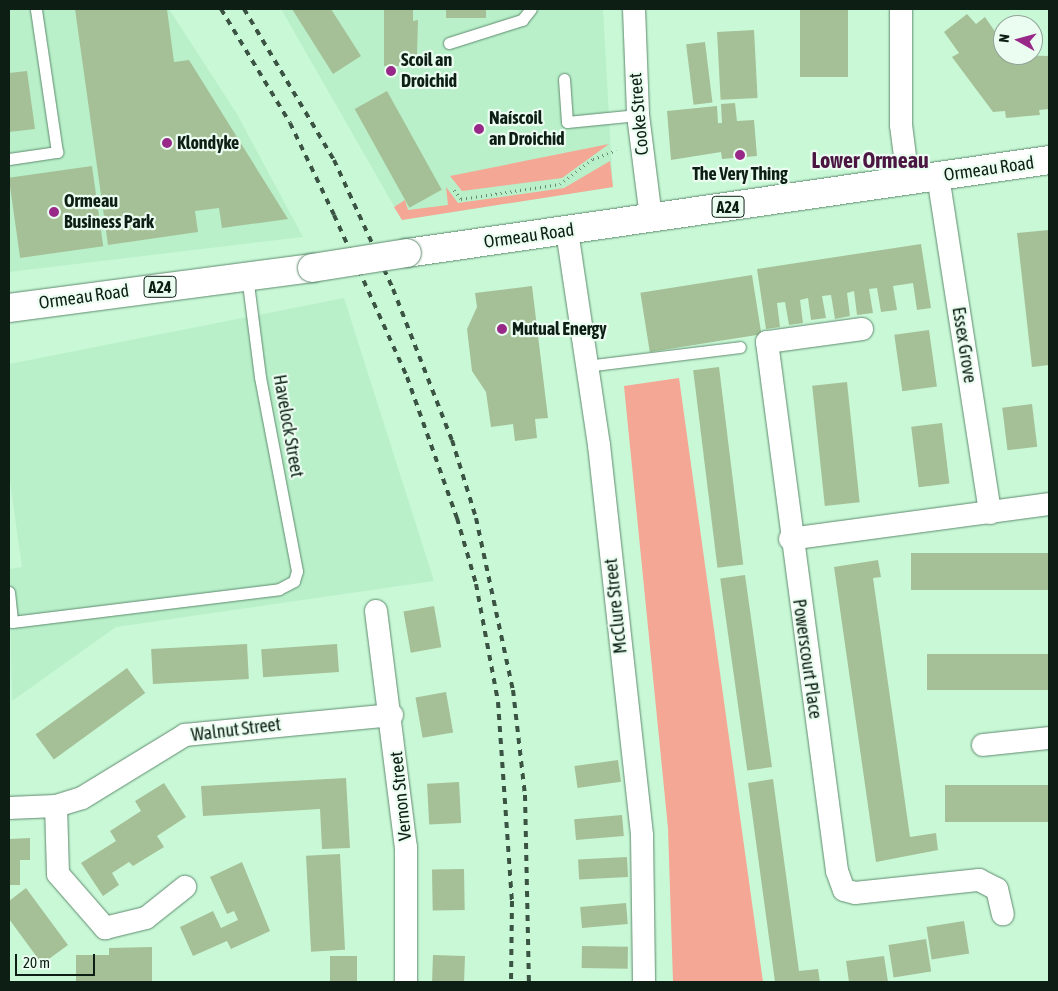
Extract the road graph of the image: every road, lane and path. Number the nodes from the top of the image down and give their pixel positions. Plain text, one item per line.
1 (36, 9) edge
2 (531, 9) edge
3 (634, 9) edge
4 (900, 9) edge
5 (449, 43) dead end
6 (564, 78) dead end
7 (638, 115) junction
8 (616, 150) dead end
9 (9, 159) edge
10 (1049, 160) edge
11 (938, 176) junction
12 (908, 180) junction
13 (454, 190) dead end
14 (651, 218) junction
15 (567, 232) junction
16 (247, 276) junction
17 (9, 308) edge
18 (862, 329) dead end
19 (740, 347) dead end
20 (586, 366) junction
21 (1049, 504) edge
22 (990, 513) junction
23 (790, 540) junction
24 (9, 592) edge
25 (376, 611) dead end
26 (392, 716) junction
27 (1049, 738) edge
28 (983, 745) dead end
29 (56, 806) junction
30 (9, 808) edge
31 (185, 887) dead end
32 (1003, 914) dead end
33 (406, 982) edge
34 (644, 982) edge

1 - 9 lane
2 - 5 lane
3 - 7 street, Cooke Street
4 - 12 street
6 - 7 lane
7 - 14 street, Cooke Street
8 - 13 path
10 - 11 main road, Ormeau Road / A24
11 - 12 main road, Ormeau Road / A24
11 - 22 street, Essex Grove
12 - 14 main road, Ormeau Road / A24
14 - 15 main road, Ormeau Road / A24
15 - 16 main road, Ormeau Road / A24, bridge
15 - 20 street, McClure Street
16 - 17 main road, Ormeau Road / A24
16 - 24 lane, Havelock Street
18 - 23 street, Powerscourt Place
19 - 20 lane
20 - 34 street, McClure Street
21 - 22 street
22 - 23 street
23 - 32 street, Powerscourt Place
25 - 26 street, Vernon Street
26 - 29 street, Walnut Street
26 - 33 street, Vernon Street
27 - 28 street
29 - 30 street, Walnut Street
29 - 31 street

